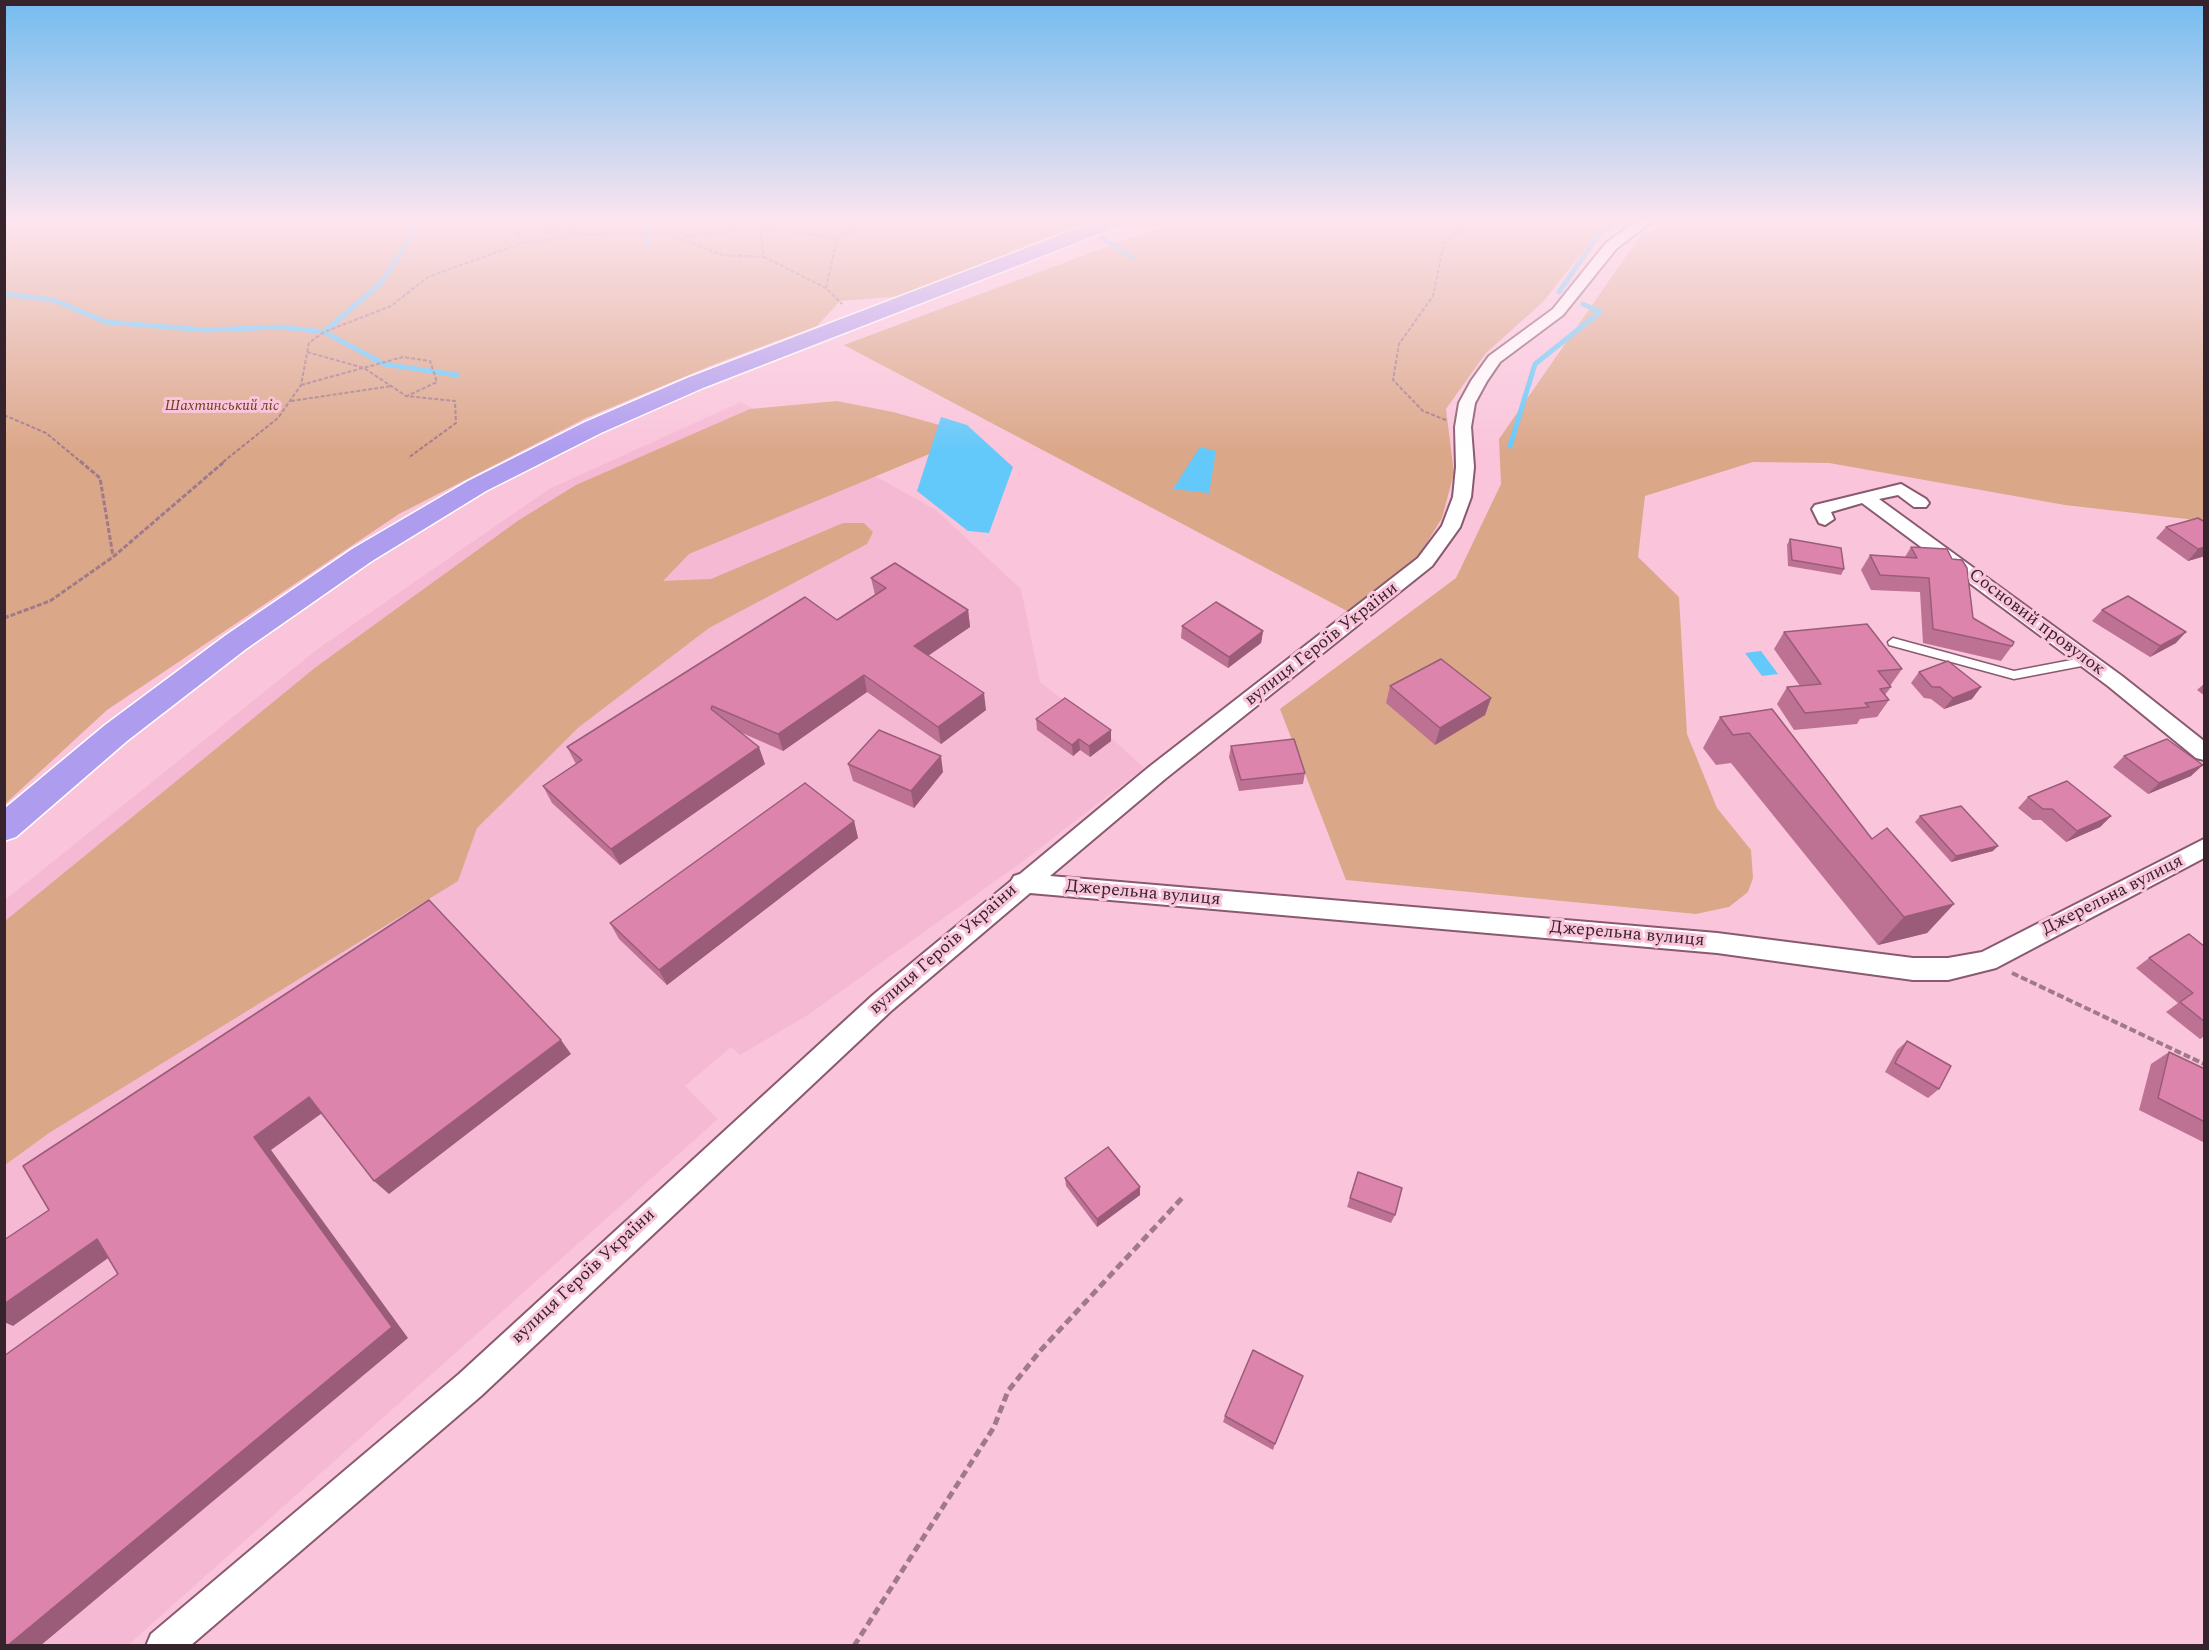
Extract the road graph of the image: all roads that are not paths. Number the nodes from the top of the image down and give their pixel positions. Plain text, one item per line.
1 (913, 298) edge
2 (1569, 298) edge
3 (1865, 497) junction
4 (1920, 503) dead end
5 (1825, 519) dead end
6 (1893, 642) dead end
7 (2087, 661) junction
8 (2205, 752) edge
9 (4, 828) edge
10 (2205, 848) edge
11 (1022, 883) junction
12 (163, 1646) edge

1 - 9 highway
2 - 11 street, вулиця Героїв України
3 - 4 street
3 - 5 street
3 - 7 street, Сосновий провулок
6 - 7 lane
7 - 8 street, Сосновий провулок
10 - 11 street, Джерельна вулиця
11 - 12 street, вулиця Героїв України

